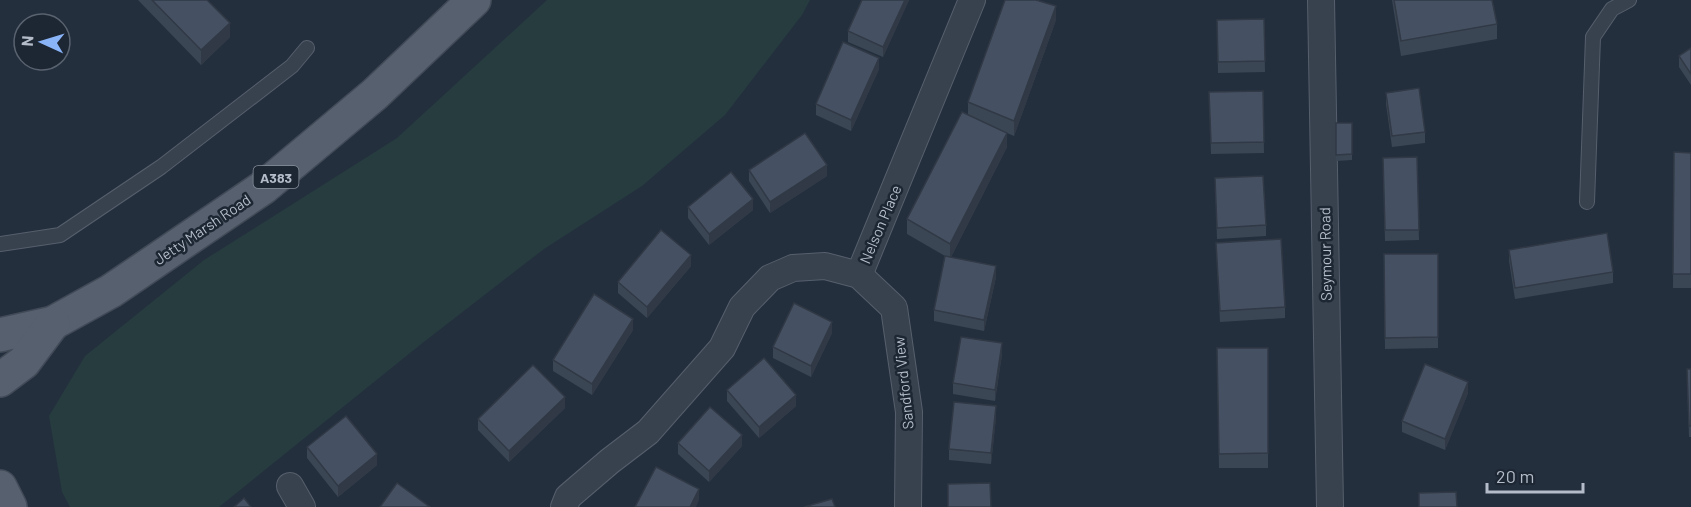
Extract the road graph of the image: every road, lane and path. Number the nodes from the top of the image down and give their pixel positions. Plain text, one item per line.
1 (474, 0) edge
2 (972, 0) edge
3 (1321, 0) edge
4 (1629, 0) edge
5 (307, 48) dead end
6 (1587, 202) dead end
7 (0, 244) edge
8 (859, 275) junction
9 (53, 323) junction
10 (0, 335) edge
11 (0, 380) edge
12 (0, 488) edge
13 (10, 507) edge
14 (564, 507) edge
15 (908, 507) edge
16 (1330, 507) edge

1 - 9 main road, Jetty Marsh Road / A383
2 - 8 street, Nelson Place
3 - 16 street, Seymour Road
4 - 6 lane
5 - 7 lane
8 - 14 street, Nelson Place
8 - 15 street, Sandford View
9 - 10 main road, Jetty Marsh Road / A383
9 - 11 main road, Jetty Marsh Road / A383
12 - 13 main road

